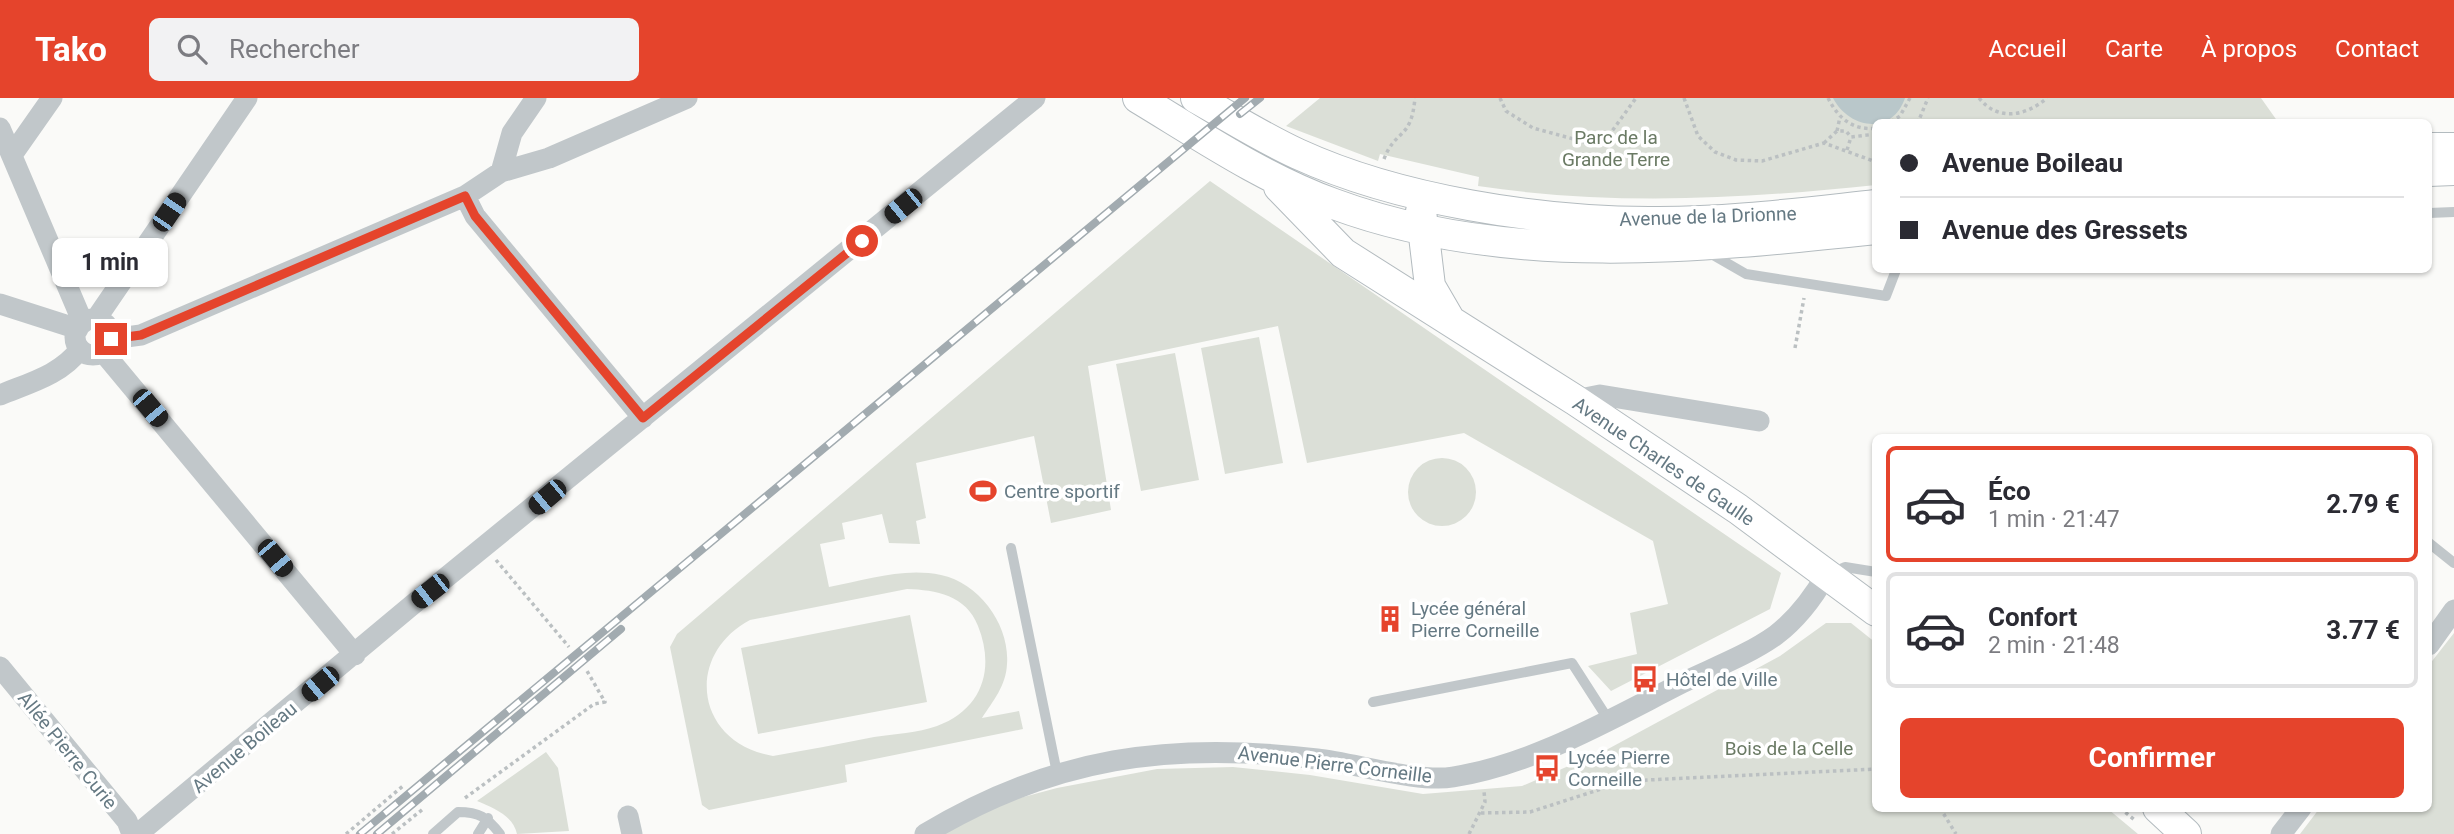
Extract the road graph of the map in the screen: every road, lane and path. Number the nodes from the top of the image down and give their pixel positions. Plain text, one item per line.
1 (52, 98) edge
2 (247, 98) edge
3 (536, 98) edge
4 (687, 98) edge
5 (1035, 98) edge
6 (1138, 98) edge
7 (1196, 98) edge
8 (1415, 98) edge
9 (1500, 98) edge
10 (1636, 98) edge
11 (1684, 98) edge
12 (1828, 98) edge
13 (1910, 98) edge
14 (1928, 98) edge
15 (1979, 98) edge
16 (2047, 98) edge
17 (1840, 117) junction
18 (1896, 119) edge
19 (1919, 119) edge
20 (0, 128) edge
21 (1872, 128) edge
22 (1837, 131) junction
23 (1872, 134) edge
24 (1851, 137) junction
25 (1824, 142) junction
26 (2432, 148) edge
27 (2454, 148) edge
28 (1847, 150) junction
29 (12, 155) junction
30 (1872, 160) edge
31 (2454, 170) edge
32 (2432, 171) edge
33 (501, 172) junction
34 (1386, 172) junction
35 (1266, 174) junction
36 (1419, 194) junction
37 (465, 196) junction
38 (1872, 205) edge
39 (1348, 209) junction
40 (2454, 212) edge
41 (2432, 213) edge
42 (1872, 229) edge
43 (1422, 231) junction
44 (1695, 245) junction
45 (1343, 253) junction
46 (1895, 273) edge
47 (1807, 285) junction
48 (0, 304) edge
49 (1448, 318) junction
50 (84, 330) junction
51 (107, 345) junction
52 (1796, 348) dead end
53 (0, 395) edge
54 (1575, 400) junction
55 (643, 418) junction
56 (1759, 421) dead end
57 (2432, 545) edge
58 (486, 547) junction
59 (1011, 548) dead end
60 (2454, 563) edge
61 (1872, 571) edge
62 (1826, 575) junction
63 (1872, 608) edge
64 (2454, 610) edge
65 (2432, 641) edge
66 (569, 647) dead end
67 (355, 654) junction
68 (0, 667) edge
69 (587, 671) dead end
70 (1373, 702) dead end
71 (1608, 719) junction
72 (1872, 769) edge
73 (1481, 771) junction
74 (1057, 773) junction
75 (403, 786) dead end
76 (467, 794) dead end
77 (423, 809) dead end
78 (1942, 812) edge
79 (2162, 812) edge
80 (2298, 812) edge
81 (1481, 813) junction
82 (488, 818) junction
83 (133, 834) edge
84 (346, 834) edge
85 (392, 834) edge
86 (433, 834) edge
87 (478, 834) edge
88 (500, 834) edge
89 (925, 834) edge
90 (1469, 834) edge
91 (1955, 834) edge
92 (2186, 834) edge
93 (2281, 834) edge

1 - 29 street
2 - 50 street
3 - 33 street
4 - 33 street
5 - 55 street, Avenue Boileau
6 - 35 main road
7 - 34 main road, Avenue de la Drionne
8 - 34 path
9 - 10 path
11 - 25 path
12 - 17 path
13 - 18 path
14 - 19 path
15 - 16 path
17 - 21 path
17 - 22 path
20 - 29 street
22 - 24 path
22 - 25 path
23 - 24 path
24 - 28 path
25 - 28 path
26 - 27 main road
28 - 30 path
29 - 50 street
31 - 32 main road
33 - 37 street
34 - 36 main road, Avenue de la Drionne
34 - 39 main road
35 - 39 main road, Avenue de la Drionne
35 - 45 main road, Avenue Charles de Gaulle
36 - 38 main road, Avenue de la Drionne
36 - 43 main road, Avenue Charles de Gaulle
37 - 51 street
37 - 55 street
39 - 43 main road, Avenue de la Drionne
39 - 45 main road
40 - 41 lane
42 - 44 main road, Avenue de la Drionne
43 - 44 main road, Avenue de la Drionne
43 - 49 main road, Avenue Charles de Gaulle
44 - 47 lane
45 - 49 main road, Avenue Charles de Gaulle
46 - 47 lane
47 - 52 path
48 - 50 street
49 - 54 main road, Avenue Charles de Gaulle
50 - 51 street
50 - 51 street
50 - 53 street
51 - 67 street
54 - 56 street
54 - 62 main road, Avenue Charles de Gaulle
55 - 58 street, Avenue Boileau
57 - 60 lane
58 - 66 path
58 - 67 street, Avenue Boileau
59 - 74 lane
61 - 62 lane
62 - 63 main road, Avenue Charles de Gaulle
62 - 71 street, Avenue Pierre Corneille
64 - 65 street
67 - 83 street, Avenue Boileau
68 - 83 street, Allée Pierre Curie
69 - 76 path
70 - 71 lane
71 - 73 street, Avenue Pierre Corneille
72 - 81 path
73 - 74 street, Avenue Pierre Corneille
73 - 81 path
74 - 89 street, Avenue Pierre Corneille
75 - 84 path
77 - 85 path
78 - 91 path
79 - 92 main road
80 - 93 street
81 - 90 path
82 - 86 lane
82 - 87 lane
82 - 88 lane

